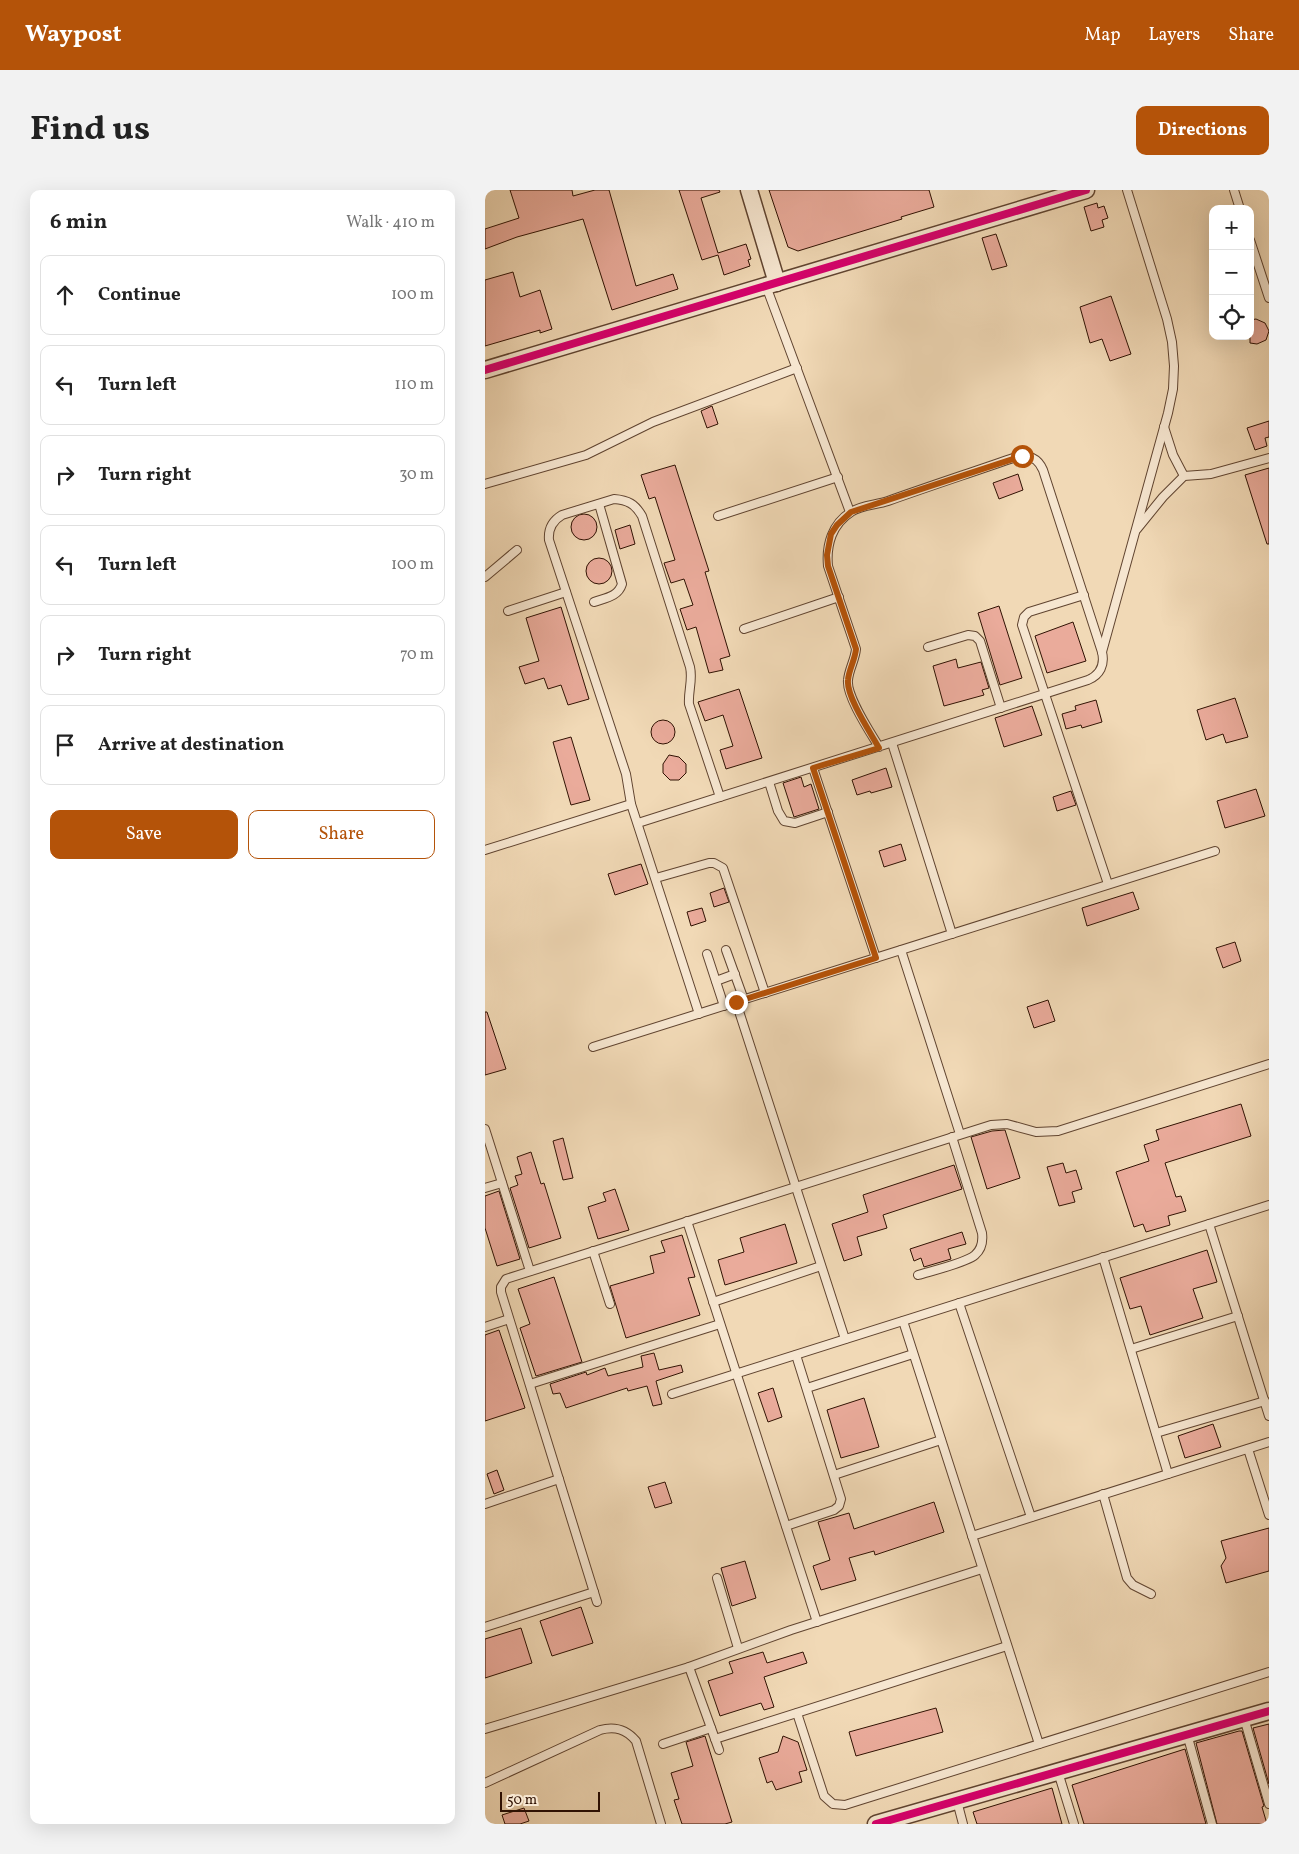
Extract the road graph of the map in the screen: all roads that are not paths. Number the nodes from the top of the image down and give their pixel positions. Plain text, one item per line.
1 (749, 190) edge
2 (1087, 190) edge
3 (1127, 190) edge
4 (1234, 190) edge
5 (1239, 205) edge
6 (1253, 250) edge
7 (771, 284) junction
8 (1269, 298) edge
9 (797, 368) junction
10 (485, 370) edge
11 (1164, 426) junction
12 (1269, 458) edge
13 (1184, 476) junction
14 (838, 477) junction
15 (485, 484) edge
16 (599, 504) junction
17 (851, 512) junction
18 (718, 516) dead end
19 (1135, 533) junction
20 (517, 550) dead end
21 (485, 577) edge
22 (566, 592) junction
23 (1084, 595) junction
24 (839, 596) junction
25 (594, 602) dead end
26 (508, 611) dead end
27 (744, 629) dead end
28 (928, 647) dead end
29 (1102, 652) junction
30 (1045, 694) junction
31 (1001, 708) junction
32 (892, 743) junction
33 (879, 748) junction
34 (813, 768) junction
35 (769, 782) junction
36 (720, 797) junction
37 (631, 804) junction
38 (828, 812) junction
39 (638, 823) junction
40 (485, 850) edge
41 (1215, 850) dead end
42 (656, 878) junction
43 (1108, 884) junction
44 (952, 934) junction
45 (726, 950) dead end
46 (901, 950) junction
47 (707, 954) dead end
48 (876, 958) junction
49 (735, 974) junction
50 (716, 981) junction
51 (765, 993) junction
52 (740, 1001) junction
53 (724, 1006) junction
54 (699, 1014) junction
55 (593, 1047) dead end
56 (1269, 1064) edge
57 (485, 1129) edge
58 (956, 1136) junction
59 (502, 1183) junction
60 (796, 1186) junction
61 (485, 1188) edge
62 (1269, 1204) edge
63 (687, 1221) junction
64 (1209, 1224) junction
65 (593, 1251) junction
66 (1103, 1257) junction
67 (821, 1266) junction
68 (530, 1271) junction
69 (918, 1275) dead end
70 (713, 1302) junction
71 (959, 1303) junction
72 (610, 1304) dead end
73 (1238, 1316) junction
74 (509, 1319) junction
75 (903, 1321) junction
76 (721, 1324) junction
77 (485, 1327) edge
78 (845, 1339) junction
79 (1131, 1349) junction
80 (913, 1354) junction
81 (796, 1355) junction
82 (737, 1374) junction
83 (530, 1384) junction
84 (807, 1388) junction
85 (672, 1394) dead end
86 (1265, 1401) junction
87 (1269, 1416) edge
88 (1156, 1433) junction
89 (941, 1440) junction
90 (1269, 1442) edge
91 (1248, 1449) junction
92 (1169, 1474) junction
93 (834, 1475) junction
94 (559, 1479) junction
95 (1103, 1494) junction
96 (485, 1504) edge
97 (1269, 1515) edge
98 (1031, 1517) junction
99 (786, 1526) junction
100 (972, 1536) junction
101 (982, 1569) junction
102 (717, 1578) dead end
103 (594, 1592) junction
104 (1151, 1594) dead end
105 (597, 1602) dead end
106 (817, 1622) junction
107 (485, 1627) edge
108 (1007, 1646) junction
109 (738, 1648) junction
110 (689, 1667) junction
111 (1269, 1672) edge
112 (1269, 1711) edge
113 (797, 1713) junction
114 (1245, 1718) junction
115 (711, 1728) junction
116 (485, 1730) edge
117 (1187, 1734) junction
118 (715, 1739) junction
119 (663, 1744) dead end
120 (1039, 1744) junction
121 (719, 1750) dead end
122 (1058, 1772) junction
123 (485, 1783) edge
124 (957, 1801) junction
125 (1269, 1804) edge
126 (661, 1824) edge
127 (876, 1824) edge
128 (963, 1824) edge
129 (1074, 1824) edge
130 (1213, 1824) edge

1 - 7 street
2 - 7 street
3 - 11 lane
4 - 5 lane
6 - 8 lane
7 - 9 lane
7 - 10 street
9 - 14 lane
9 - 15 lane
11 - 13 lane
11 - 19 lane
12 - 13 lane
13 - 19 lane
14 - 17 lane
14 - 18 lane
16 - 22 lane
16 - 25 lane
16 - 36 lane
17 - 23 lane
17 - 24 lane
19 - 29 lane
20 - 21 lane
22 - 26 lane
22 - 37 lane
23 - 29 lane
23 - 30 lane
24 - 27 lane
24 - 33 lane
28 - 31 lane
29 - 30 lane
30 - 31 lane
30 - 43 lane
31 - 32 lane
32 - 33 lane
32 - 44 lane
33 - 34 lane
34 - 35 lane
34 - 38 lane
35 - 36 lane
35 - 38 lane
36 - 39 lane
37 - 39 lane
37 - 40 lane
38 - 48 lane
39 - 42 lane
41 - 43 lane
42 - 51 lane
42 - 54 lane
43 - 44 lane
44 - 46 lane
45 - 49 lane
46 - 48 lane
46 - 58 lane
47 - 50 lane
48 - 51 lane
49 - 50 lane
49 - 52 lane
50 - 53 lane
51 - 52 lane
52 - 53 lane
52 - 60 lane
53 - 54 lane
54 - 55 lane
56 - 58 lane
57 - 59 lane
58 - 60 lane
58 - 69 lane
59 - 61 lane
59 - 68 lane
60 - 63 lane
60 - 67 lane
62 - 64 lane
63 - 65 lane
63 - 70 lane
64 - 66 lane
64 - 73 lane
65 - 68 lane
65 - 72 lane
66 - 71 lane
66 - 79 lane
67 - 70 lane
67 - 78 lane
68 - 74 lane
70 - 76 lane
71 - 75 lane
71 - 98 lane
73 - 79 lane
73 - 86 lane
74 - 77 lane
74 - 83 lane
75 - 78 lane
75 - 80 lane
76 - 82 lane
76 - 83 lane
78 - 81 lane
79 - 88 lane
80 - 84 lane
80 - 89 lane
81 - 82 lane
81 - 84 lane
82 - 85 lane
82 - 99 lane
83 - 94 lane
84 - 93 lane
86 - 87 lane
86 - 88 lane
88 - 92 lane
89 - 93 lane
89 - 100 lane
90 - 91 lane
91 - 92 lane
91 - 97 lane
92 - 95 lane
93 - 99 lane
94 - 96 lane
94 - 103 lane
95 - 98 lane
95 - 104 lane
98 - 100 lane
99 - 106 lane
100 - 101 lane
101 - 106 lane
101 - 108 lane
102 - 109 lane
103 - 105 lane
103 - 107 lane
106 - 109 lane
108 - 113 lane
108 - 120 lane
109 - 110 lane
110 - 115 lane
110 - 116 lane
111 - 120 lane
112 - 114 street
113 - 118 lane
113 - 120 lane
114 - 117 street
114 - 125 lane
115 - 118 lane
115 - 119 lane
117 - 122 street
117 - 130 lane
118 - 121 lane
122 - 124 street
122 - 129 lane
123 - 126 lane
124 - 127 street
124 - 128 lane

